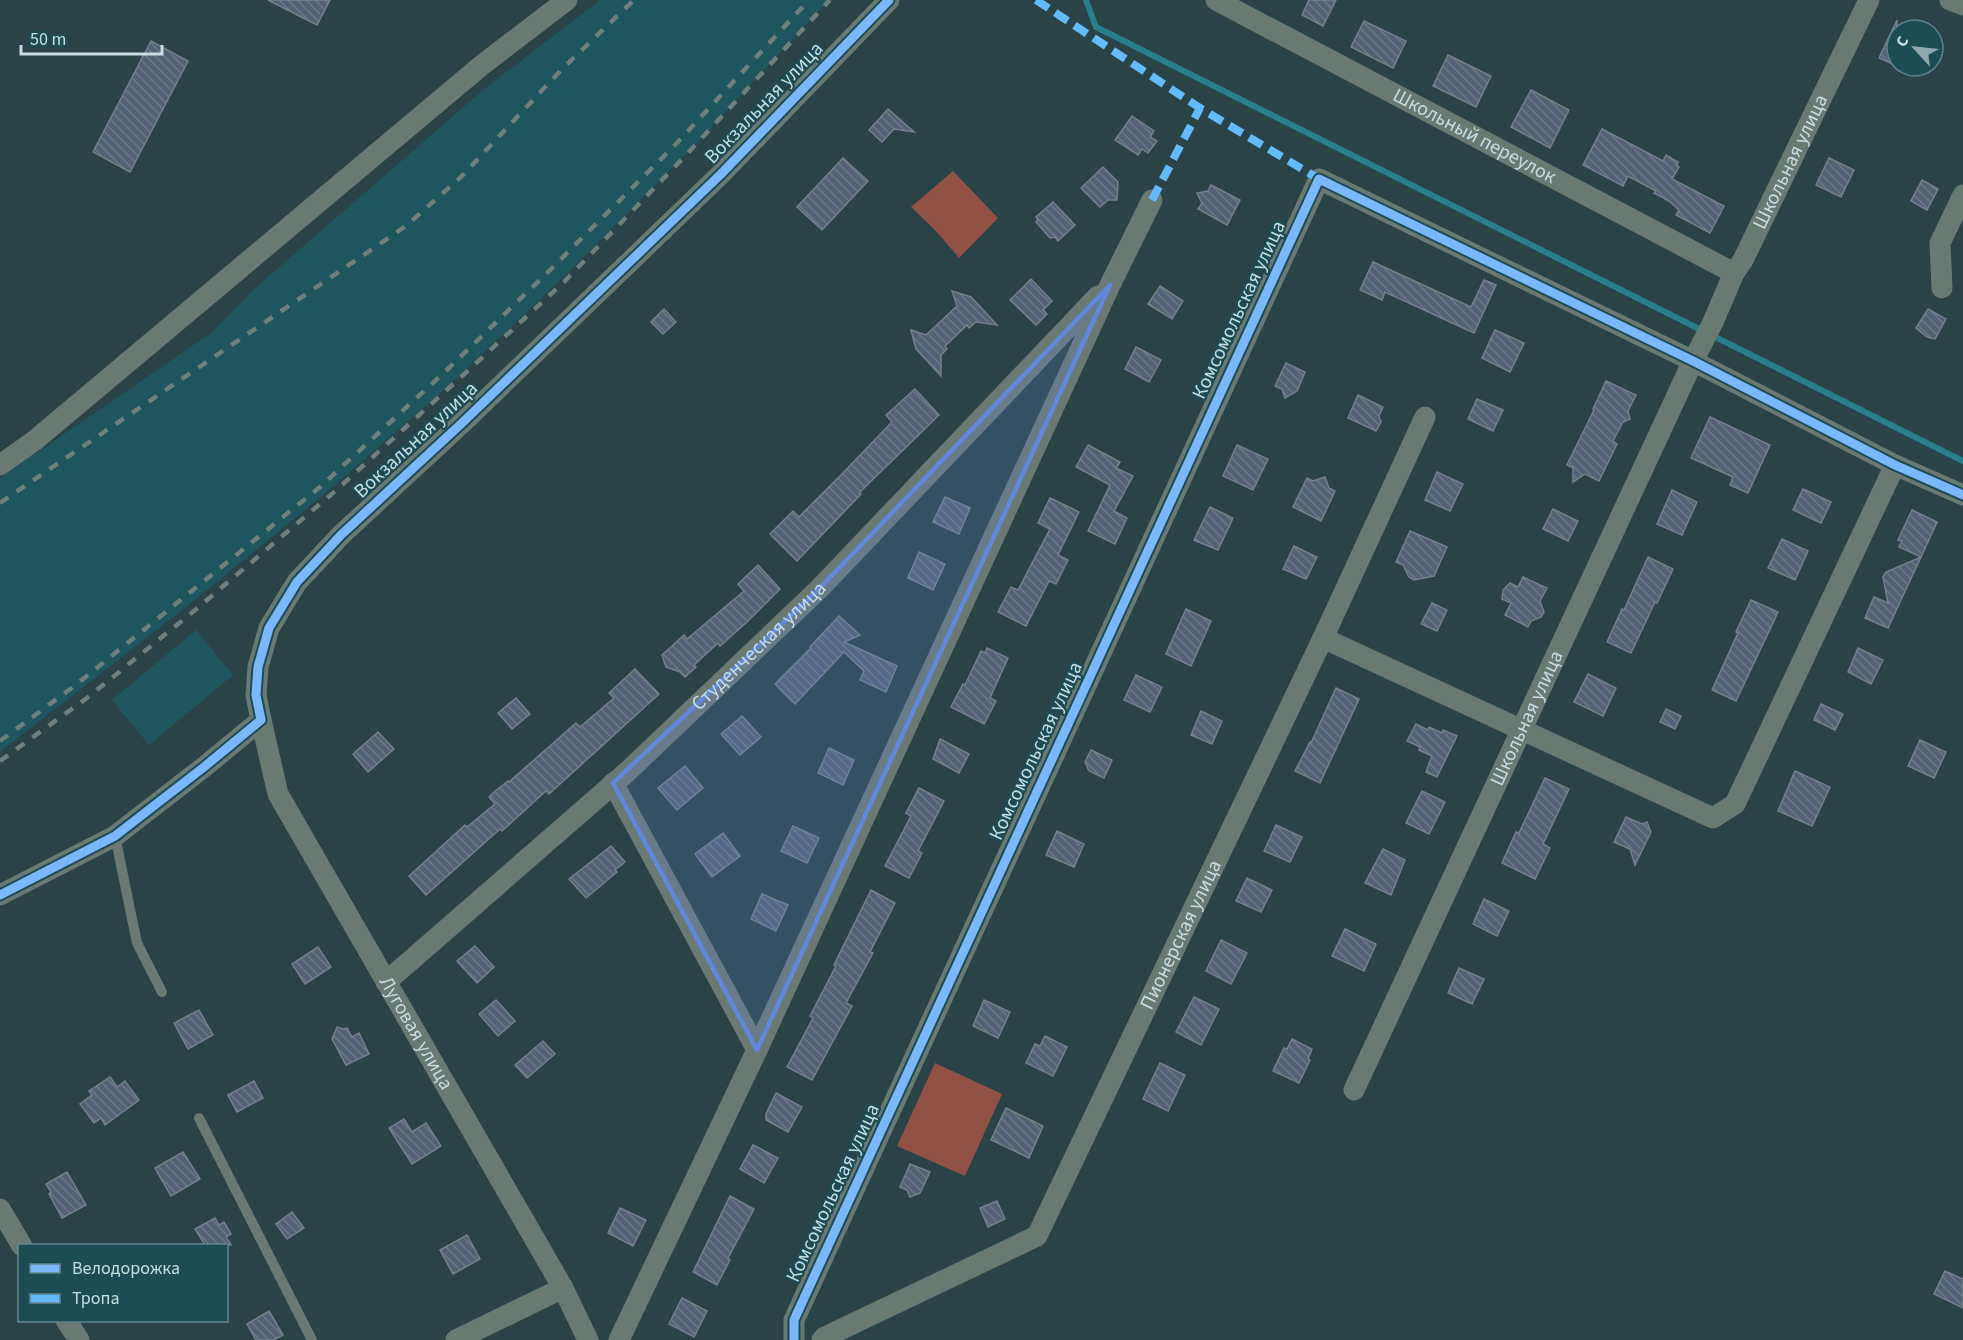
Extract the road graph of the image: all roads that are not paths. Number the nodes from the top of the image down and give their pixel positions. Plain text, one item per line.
1 (567, 0) edge
2 (889, 0) edge
3 (1216, 0) edge
4 (1869, 0) edge
5 (1950, 0) edge
6 (1963, 5) edge
7 (1963, 195) edge
8 (1152, 200) dead end
9 (1734, 273) junction
10 (1110, 285) junction
11 (1942, 288) dead end
12 (1696, 354) junction
13 (1425, 417) dead end
14 (0, 465) edge
15 (1895, 465) junction
16 (1963, 495) edge
17 (1323, 638) junction
18 (261, 720) junction
19 (1522, 729) junction
20 (613, 783) junction
21 (115, 836) junction
22 (0, 895) edge
23 (386, 982) junction
24 (162, 992) dead end
25 (757, 1050) junction
26 (1354, 1090) dead end
27 (199, 1119) dead end
28 (0, 1209) edge
29 (21, 1244) edge
30 (562, 1288) junction
31 (67, 1322) edge
32 (79, 1340) edge
33 (312, 1340) edge
34 (456, 1340) edge
35 (588, 1340) edge
36 (619, 1340) edge
37 (794, 1340) edge
38 (822, 1340) edge

1 - 14 street
2 - 18 street, Вокзальная улица
3 - 9 street, Школьный переулок
4 - 9 street, Школьная улица
5 - 6 street
7 - 11 street
8 - 10 street
9 - 12 street, Школьная улица
10 - 20 street, Студенческая улица
10 - 25 street
12 - 15 street
12 - 19 street, Школьная улица
12 - 37 street, Комсомольская улица
13 - 17 street, Пионерская улица
15 - 16 street
15 - 19 street
17 - 19 street
17 - 38 street, Пионерская улица
18 - 21 street
18 - 23 street, Луговая улица
19 - 26 street, Школьная улица
20 - 23 street, Студенческая улица
20 - 25 street
21 - 22 street
21 - 24 lane
23 - 30 street, Луговая улица
25 - 36 street
27 - 33 lane
28 - 29 street
30 - 34 street
30 - 35 street, Луговая улица
31 - 32 street

